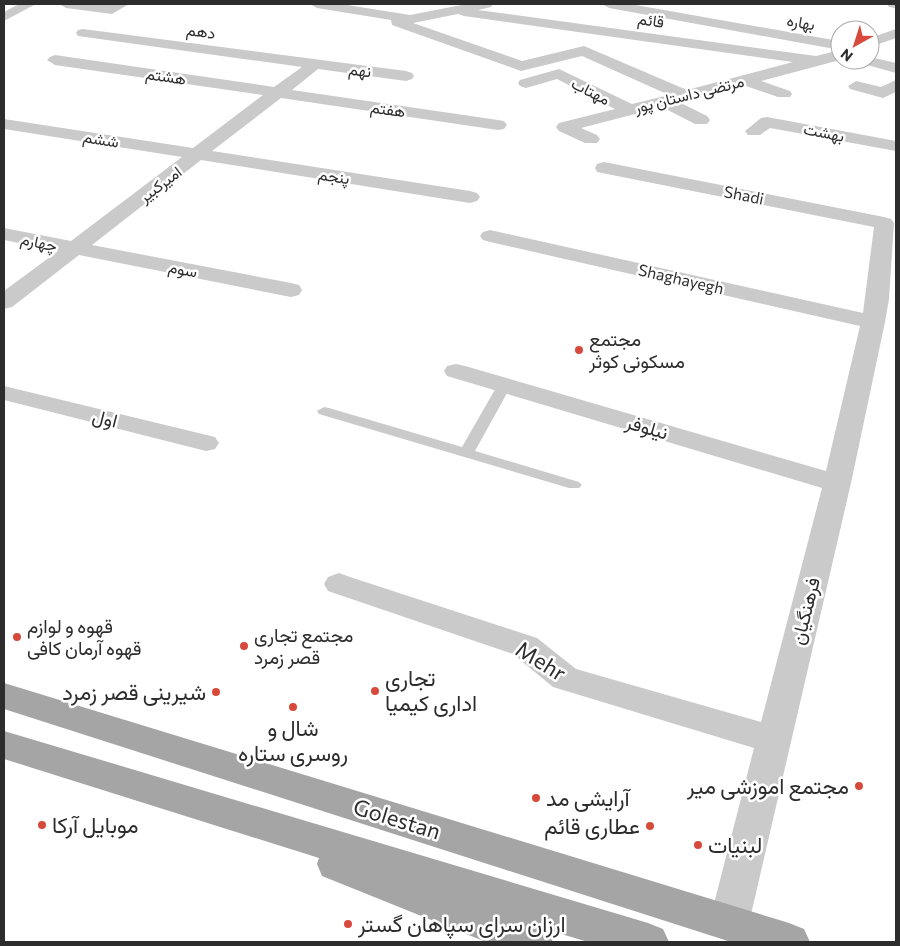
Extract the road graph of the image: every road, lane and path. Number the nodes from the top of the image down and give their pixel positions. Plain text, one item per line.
1 (28, 4) edge
2 (66, 4) edge
3 (122, 4) edge
4 (317, 4) edge
5 (486, 4) edge
6 (609, 4) edge
7 (451, 10) junction
8 (4, 17) edge
9 (408, 19) junction
10 (83, 33) dead end
11 (896, 33) edge
12 (880, 39) edge
13 (830, 45) edge
14 (496, 57) junction
15 (830, 57) edge
16 (55, 60) dead end
17 (816, 61) junction
18 (315, 64) junction
19 (880, 64) edge
20 (474, 65) dead end
21 (896, 68) edge
22 (406, 76) dead end
23 (744, 80) junction
24 (525, 83) dead end
25 (896, 85) edge
26 (856, 86) dead end
27 (278, 93) junction
28 (784, 94) dead end
29 (684, 95) junction
30 (663, 101) junction
31 (628, 109) junction
32 (701, 120) dead end
33 (4, 124) edge
34 (498, 125) dead end
35 (754, 131) dead end
36 (591, 139) dead end
37 (896, 146) edge
38 (199, 154) junction
39 (604, 168) dead end
40 (470, 198) dead end
41 (884, 223) joint
42 (4, 234) edge
43 (490, 236) dead end
44 (74, 249) junction
45 (292, 290) dead end
46 (4, 302) edge
47 (882, 307) edge
48 (456, 372) dead end
49 (504, 386) junction
50 (4, 393) edge
51 (324, 411) dead end
52 (206, 443) dead end
53 (467, 452) junction
54 (837, 482) junction
55 (574, 485) dead end
56 (339, 584) dead end
57 (4, 696) edge
58 (774, 740) junction
59 (4, 745) edge
60 (154, 791) junction
61 (729, 923) junction
62 (533, 942) edge
63 (648, 942) edge
64 (790, 942) edge

1 - 8 street
2 - 3 street
4 - 9 street
5 - 7 street
6 - 13 street, بهاره
7 - 9 street
7 - 17 street, قائم
9 - 14 street
10 - 18 street, دهم
11 - 12 street
14 - 20 street
14 - 29 street
15 - 17 street, مرتضی داستان پور
16 - 27 street, هشتم
17 - 23 street, مرتضی داستان پور
18 - 22 street, نهم
18 - 27 street, امیرکبیر
19 - 21 street
23 - 28 street
23 - 29 street, مرتضی داستان پور
24 - 31 street, مهتاب
25 - 26 street
27 - 34 street, هفتم
27 - 38 street, امیرکبیر
29 - 30 street, مرتضی داستان پور
30 - 31 street, مرتضی داستان پور
30 - 32 street
31 - 36 street, مرتضی داستان پور
33 - 38 street, ششم
35 - 37 street, بهشت
38 - 40 street, پنجم
38 - 44 street, امیرکبیر
39 - 41 street, Shadi
41 - 47 street, فرهنگیان
42 - 44 street, چهارم
43 - 47 street, Shaghayegh
44 - 45 street, سوم
44 - 46 street, امیرکبیر
47 - 54 street, فرهنگیان
48 - 49 street, نیلوفر
49 - 53 lane
49 - 54 street, نیلوفر
50 - 52 street, اول
51 - 53 lane
53 - 55 lane
54 - 58 street, فرهنگیان
56 - 58 street, Mehr
57 - 61 main road, Golestan
58 - 61 street, فرهنگیان
59 - 60 main road
60 - 62 main road
60 - 63 main road
61 - 64 main road, Golestan

